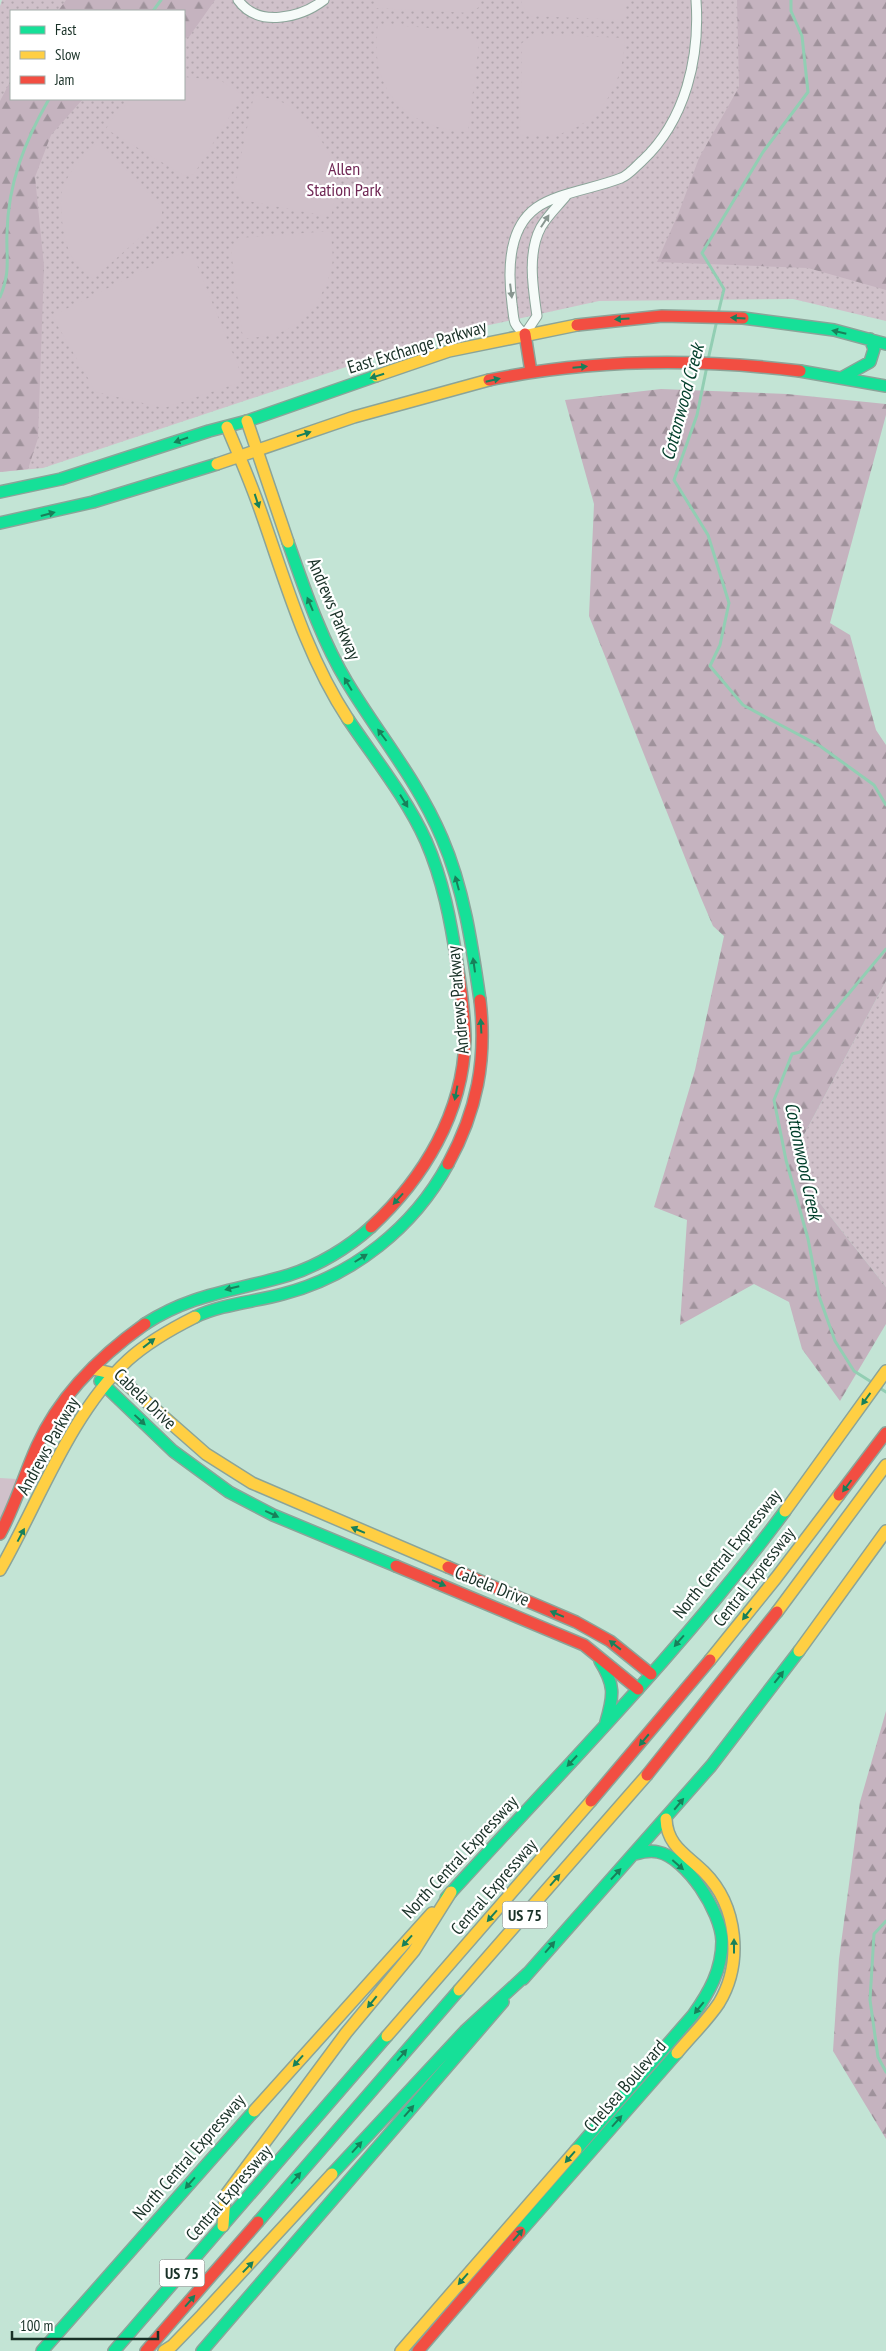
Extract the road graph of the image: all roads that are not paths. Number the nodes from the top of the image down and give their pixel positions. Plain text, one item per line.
1 (238, 0) edge
2 (324, 0) edge
3 (696, 0) edge
4 (566, 196) junction
5 (525, 334) junction
6 (870, 339) junction
7 (886, 344) edge
8 (532, 372) junction
9 (843, 377) junction
10 (886, 386) edge
11 (248, 421) junction
12 (227, 426) junction
13 (258, 449) junction
14 (239, 456) junction
15 (0, 492) edge
16 (0, 523) edge
17 (328, 646) junction
18 (312, 653) junction
19 (394, 750) junction
20 (378, 760) junction
21 (470, 930) junction
22 (453, 933) junction
23 (429, 1161) junction
24 (446, 1170) junction
25 (354, 1240) junction
26 (269, 1297) junction
27 (93, 1369) junction
28 (886, 1371) edge
29 (115, 1374) junction
30 (104, 1387) junction
31 (886, 1433) edge
32 (886, 1465) edge
33 (886, 1530) edge
34 (0, 1534) edge
35 (0, 1570) edge
36 (596, 1655) junction
37 (651, 1674) junction
38 (638, 1688) junction
39 (606, 1725) junction
40 (666, 1819) junction
41 (635, 1854) junction
42 (451, 1892) junction
43 (528, 1973) junction
44 (223, 2226) junction
45 (42, 2351) edge
46 (114, 2351) edge
47 (146, 2351) edge
48 (164, 2351) edge
49 (202, 2351) edge
50 (401, 2351) edge
51 (418, 2351) edge

1 - 2 street
3 - 4 street
5 -> 4 street
4 -> 5 street
6 -> 5 main road, East Exchange Parkway
5 - 8 main road
5 -> 11 main road, East Exchange Parkway
6 - 7 main road, East Exchange Parkway
6 - 9 main road
8 -> 9 main road
13 -> 8 main road
9 - 10 main road
11 - 12 main road, East Exchange Parkway
11 - 13 main road, Andrews Parkway
12 - 14 main road, Andrews Parkway
12 -> 15 main road, East Exchange Parkway
13 - 14 main road
17 -> 13 main road, Andrews Parkway
16 -> 14 main road
14 -> 18 main road, Andrews Parkway
17 - 18 main road
19 -> 17 main road, Andrews Parkway
18 - 20 main road, Andrews Parkway
19 - 20 main road
21 -> 19 main road, Andrews Parkway
20 -> 22 main road, Andrews Parkway
21 - 22 main road
24 -> 21 main road, Andrews Parkway
22 -> 23 main road, Andrews Parkway
23 - 24 main road
23 -> 25 main road, Andrews Parkway
26 -> 24 main road, Andrews Parkway
25 - 26 main road
25 -> 27 main road, Andrews Parkway
29 -> 26 main road, Andrews Parkway
27 - 29 main road, Cabela Drive
27 - 30 main road, Cabela Drive
27 - 34 main road, Andrews Parkway
28 -> 37 main road, North Central Expressway
29 - 30 main road, Andrews Parkway
37 -> 29 main road, Cabela Drive
35 -> 30 main road, Andrews Parkway
30 -> 36 main road, Cabela Drive
31 -> 44 main road, Central Expressway / US 75
47 -> 32 main road, US 75
40 -> 33 main road
36 - 38 main road, Cabela Drive
36 - 39 main road
37 - 38 main road, North Central Expressway
38 - 39 main road, North Central Expressway
39 -> 42 main road, North Central Expressway
40 - 41 main road
51 -> 40 main road, Chelsea Boulevard
43 -> 41 main road
41 -> 50 main road, Chelsea Boulevard
42 -> 44 main road
42 -> 45 main road, North Central Expressway
48 -> 43 main road
49 -> 43 main road
44 - 46 main road, Central Expressway / US 75

